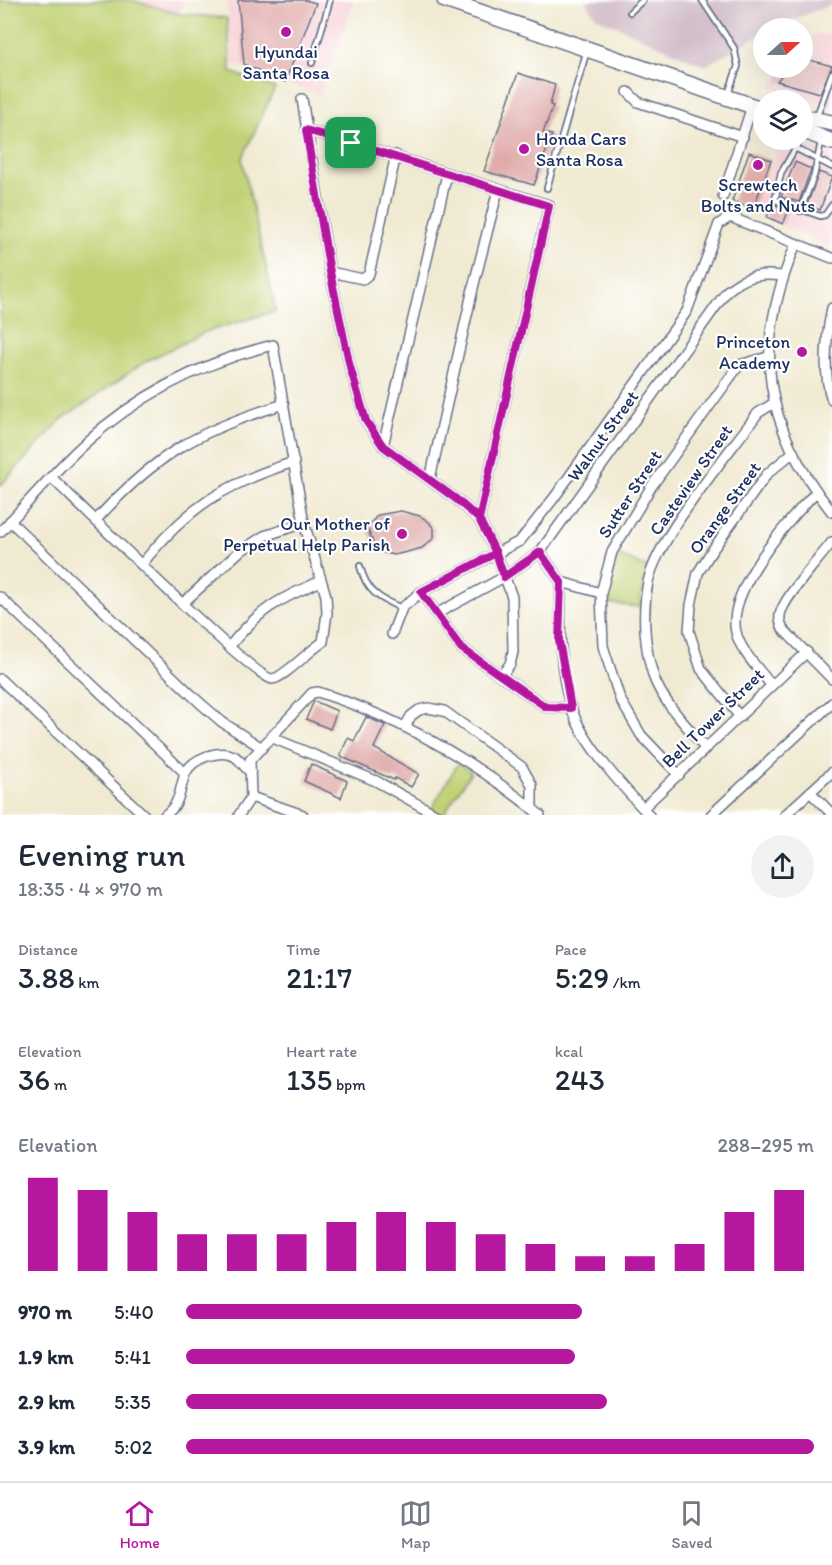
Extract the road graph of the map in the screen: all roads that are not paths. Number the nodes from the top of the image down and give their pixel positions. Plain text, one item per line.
1 (330, 0) edge
2 (445, 0) edge
3 (643, 0) edge
4 (702, 0) edge
5 (630, 12) dead end
6 (587, 48) junction
7 (312, 63) dead end
8 (832, 73) edge
9 (628, 92) dead end
10 (728, 96) junction
11 (302, 99) dead end
12 (753, 106) edge
13 (813, 112) edge
14 (753, 117) edge
15 (832, 123) edge
16 (813, 127) edge
17 (306, 130) junction
18 (813, 133) edge
19 (743, 136) junction
20 (827, 141) edge
21 (794, 150) edge
22 (799, 150) edge
23 (396, 155) junction
24 (818, 159) junction
25 (832, 167) edge
26 (447, 174) junction
27 (547, 188) dead end
28 (498, 190) junction
29 (723, 195) dead end
30 (832, 205) edge
31 (800, 211) junction
32 (796, 244) junction
33 (832, 258) edge
34 (330, 272) junction
35 (782, 276) junction
36 (832, 308) edge
37 (768, 357) junction
38 (832, 400) edge
39 (774, 403) junction
40 (284, 404) junction
41 (383, 446) junction
42 (791, 454) junction
43 (294, 462) junction
44 (52, 478) junction
45 (430, 479) junction
46 (816, 492) junction
47 (832, 512) edge
48 (479, 519) junction
49 (96, 520) junction
50 (10, 521) junction
51 (304, 524) junction
52 (0, 532) edge
53 (832, 542) edge
54 (540, 552) junction
55 (496, 553) junction
56 (142, 564) junction
57 (360, 566) dead end
58 (504, 577) junction
59 (321, 581) junction
60 (561, 582) junction
61 (421, 592) junction
62 (601, 592) junction
63 (0, 597) edge
64 (183, 603) junction
65 (402, 608) junction
66 (438, 613) junction
67 (392, 634) dead end
68 (229, 647) junction
69 (807, 652) junction
70 (501, 676) junction
71 (0, 679) edge
72 (832, 679) edge
73 (771, 685) junction
74 (832, 703) edge
75 (571, 708) junction
76 (740, 717) junction
77 (405, 727) junction
78 (273, 738) junction
79 (262, 748) junction
80 (705, 748) junction
81 (248, 770) junction
82 (832, 772) edge
83 (185, 773) junction
84 (679, 775) junction
85 (810, 792) junction
86 (251, 797) junction
87 (532, 808) junction
88 (646, 811) edge
89 (832, 814) edge
90 (144, 815) edge
91 (165, 815) edge
92 (239, 815) edge
93 (303, 815) edge
94 (437, 815) edge
95 (540, 815) edge
96 (711, 815) edge
97 (785, 815) edge

1 - 7 lane
2 - 6 main road
3 - 5 lane
4 - 10 lane
6 - 10 main road
6 - 27 lane
8 - 13 lane
9 - 19 street
10 - 12 main road
11 - 17 street
14 - 19 street
15 - 16 main road
17 - 23 street
17 - 34 street
18 - 20 main road
19 - 29 street
20 - 24 lane
21 - 31 lane
22 - 24 lane
23 - 26 street
23 - 34 street
24 - 25 lane
24 - 31 lane
26 - 28 street
26 - 41 street
28 - 45 street
28 - 48 street
30 - 31 lane
32 - 33 street
32 - 35 street
32 - 55 street
34 - 41 street
35 - 37 street
35 - 54 street, Walnut Street
36 - 38 street
37 - 39 street
37 - 62 street, Sutter Street
39 - 42 street
39 - 80 street, Casteview Street
40 - 43 street
40 - 44 street
40 - 49 street
41 - 45 street
42 - 46 street
42 - 76 street, Orange Street
43 - 51 street
43 - 56 street
44 - 49 street
44 - 50 street
45 - 48 street
46 - 47 street
46 - 73 street
48 - 55 street
49 - 56 street
50 - 52 street
50 - 79 street
51 - 59 street
51 - 64 street
53 - 69 street
54 - 58 street, Walnut Street
54 - 60 street
55 - 58 street
55 - 61 street
56 - 64 street
57 - 65 lane
58 - 66 street, Walnut Street
58 - 70 street
59 - 68 street
59 - 68 street
60 - 62 street
60 - 75 street
61 - 65 street
61 - 66 street
62 - 84 street, Sutter Street
63 - 83 street
64 - 68 street
65 - 67 street
66 - 70 street
69 - 72 street
69 - 73 street, Bell Tower Street
70 - 75 street
71 - 90 street
73 - 76 street, Bell Tower Street
74 - 96 street
75 - 88 street
76 - 80 street, Bell Tower Street
77 - 78 street
77 - 87 street
77 - 87 street
78 - 79 street
78 - 94 street
79 - 81 street
80 - 84 street, Bell Tower Street
81 - 83 street
81 - 86 street
82 - 85 street
83 - 91 street
84 - 88 street, Bell Tower Street
85 - 89 street
85 - 97 street
86 - 92 street
86 - 93 street
87 - 95 street

